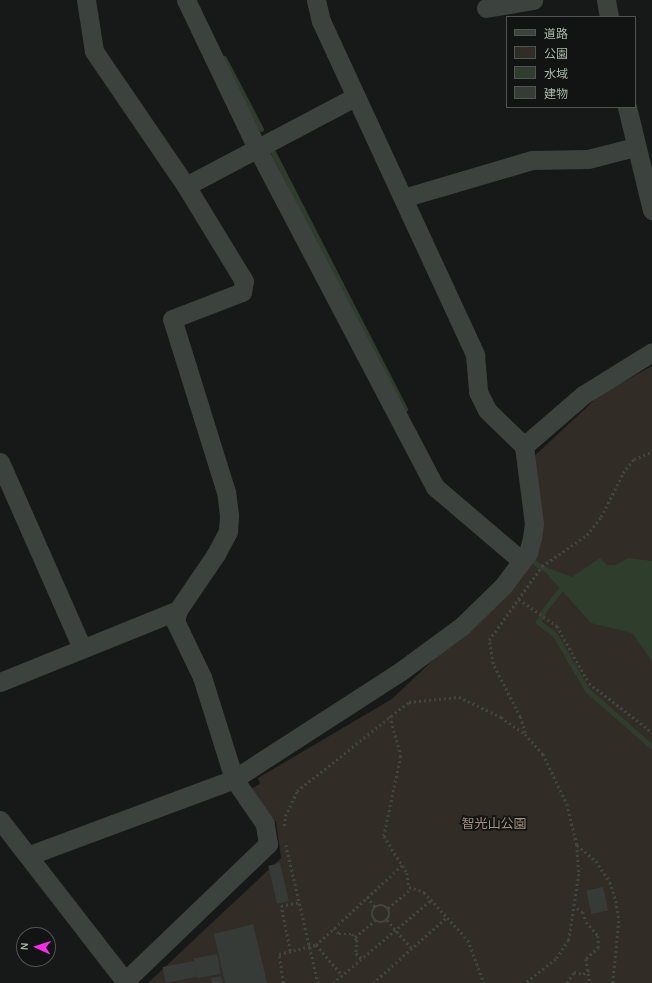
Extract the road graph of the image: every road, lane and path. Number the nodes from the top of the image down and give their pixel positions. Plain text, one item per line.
1 (86, 0) edge
2 (186, 0) edge
3 (316, 0) edge
4 (533, 0) edge
5 (606, 0) edge
6 (486, 8) dead end
7 (610, 16) edge
8 (355, 97) junction
9 (627, 108) edge
10 (635, 147) junction
11 (257, 148) junction
12 (186, 186) junction
13 (403, 198) junction
14 (652, 210) edge
15 (652, 352) edge
16 (524, 446) junction
17 (652, 452) edge
18 (0, 462) edge
19 (525, 557) junction
20 (503, 586) junction
21 (520, 599) junction
22 (178, 610) junction
23 (81, 646) junction
24 (0, 682) edge
25 (390, 716) junction
26 (652, 732) edge
27 (524, 734) junction
28 (234, 779) junction
29 (0, 820) edge
30 (284, 832) dead end
31 (285, 839) dead end
32 (577, 845) junction
33 (30, 855) junction
34 (402, 865) junction
35 (411, 889) junction
36 (367, 897) junction
37 (431, 900) junction
38 (300, 902) junction
39 (376, 908) junction
40 (388, 908) junction
41 (577, 908) junction
42 (446, 918) junction
43 (375, 920) junction
44 (387, 920) junction
45 (334, 928) junction
46 (395, 930) junction
47 (355, 937) junction
48 (316, 945) junction
49 (310, 947) junction
50 (412, 948) junction
51 (290, 951) junction
52 (362, 958) junction
53 (590, 970) junction
54 (342, 975) junction
55 (124, 982) edge
56 (283, 983) edge
57 (318, 983) edge
58 (333, 983) edge
59 (373, 983) edge
60 (484, 983) edge
61 (525, 983) edge
62 (567, 983) edge
63 (590, 983) edge
64 (613, 983) edge

1 - 12 street
2 - 11 street
3 - 8 street
4 - 6 street
5 - 7 street
8 - 11 street
8 - 13 street
9 - 10 street
10 - 13 street
10 - 14 street
11 - 12 street
11 - 19 street
12 - 22 street
13 - 16 street
15 - 16 street
16 - 19 street
17 - 21 path
18 - 23 street
19 - 20 street
20 - 21 path
20 - 28 street
21 - 26 path
21 - 27 path
22 - 23 street
22 - 28 street
23 - 24 street
25 - 27 path
25 - 30 path
25 - 34 path
27 - 32 path
28 - 33 street
28 - 55 street
29 - 33 street
31 - 38 path
32 - 41 path
32 - 64 path
33 - 55 street
34 - 35 path
34 - 36 path
35 - 37 path
35 - 40 path
36 - 39 path
36 - 45 path
37 - 42 path
37 - 46 path
38 - 49 path
38 - 51 path
39 - 40 path
39 - 43 path
40 - 44 path
41 - 53 path
41 - 61 path
42 - 50 path
42 - 60 path
43 - 44 path
43 - 47 path
44 - 46 path
45 - 47 path
45 - 48 path
46 - 50 path
46 - 52 path
47 - 52 path
48 - 49 path
48 - 54 path
49 - 51 path
49 - 57 path
50 - 59 path
51 - 56 path
52 - 54 path
53 - 62 path
53 - 63 path
54 - 58 path

